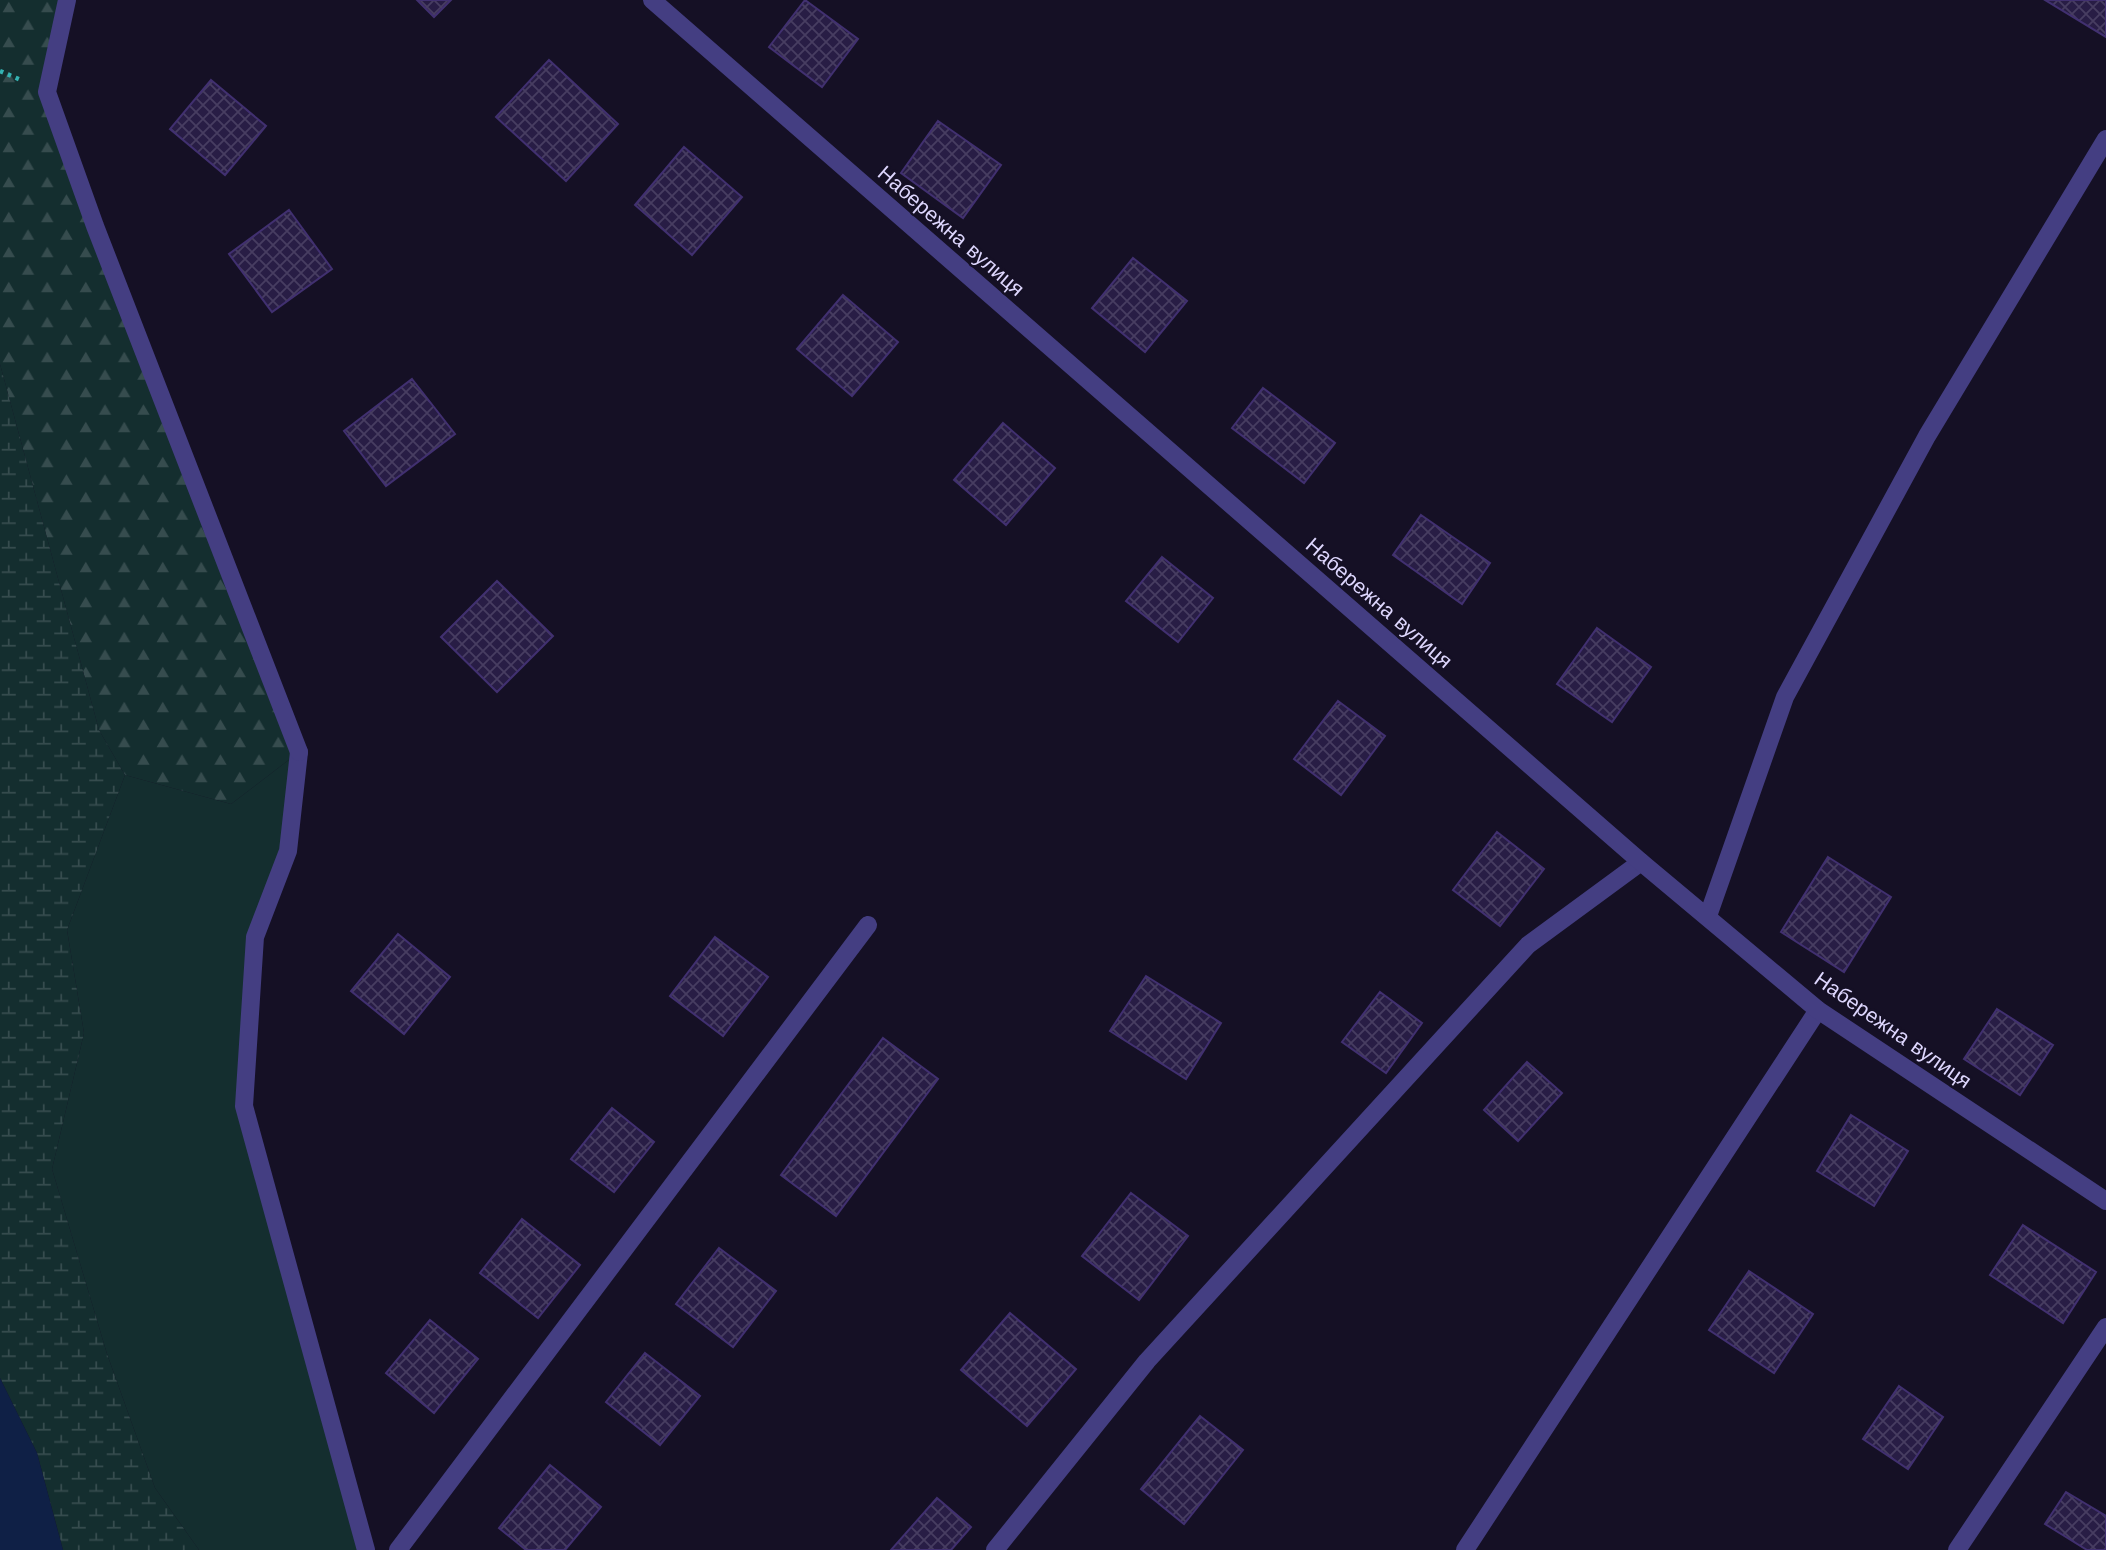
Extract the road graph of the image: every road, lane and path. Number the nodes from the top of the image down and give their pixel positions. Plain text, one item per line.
1 (67, 0) edge
2 (652, 0) edge
3 (2106, 139) edge
4 (1641, 862) junction
5 (1708, 916) junction
6 (868, 925) dead end
7 (1818, 1010) junction
8 (2106, 1200) edge
9 (2106, 1327) edge
10 (366, 1550) edge
11 (398, 1550) edge
12 (995, 1550) edge
13 (1465, 1550) edge
14 (1958, 1550) edge

1 - 10 street
2 - 4 street, Набережна вулиця
3 - 5 street
4 - 5 street, Набережна вулиця
4 - 12 street
5 - 7 street, Набережна вулиця
6 - 11 street
7 - 8 street, Набережна вулиця
7 - 13 street
9 - 14 street

